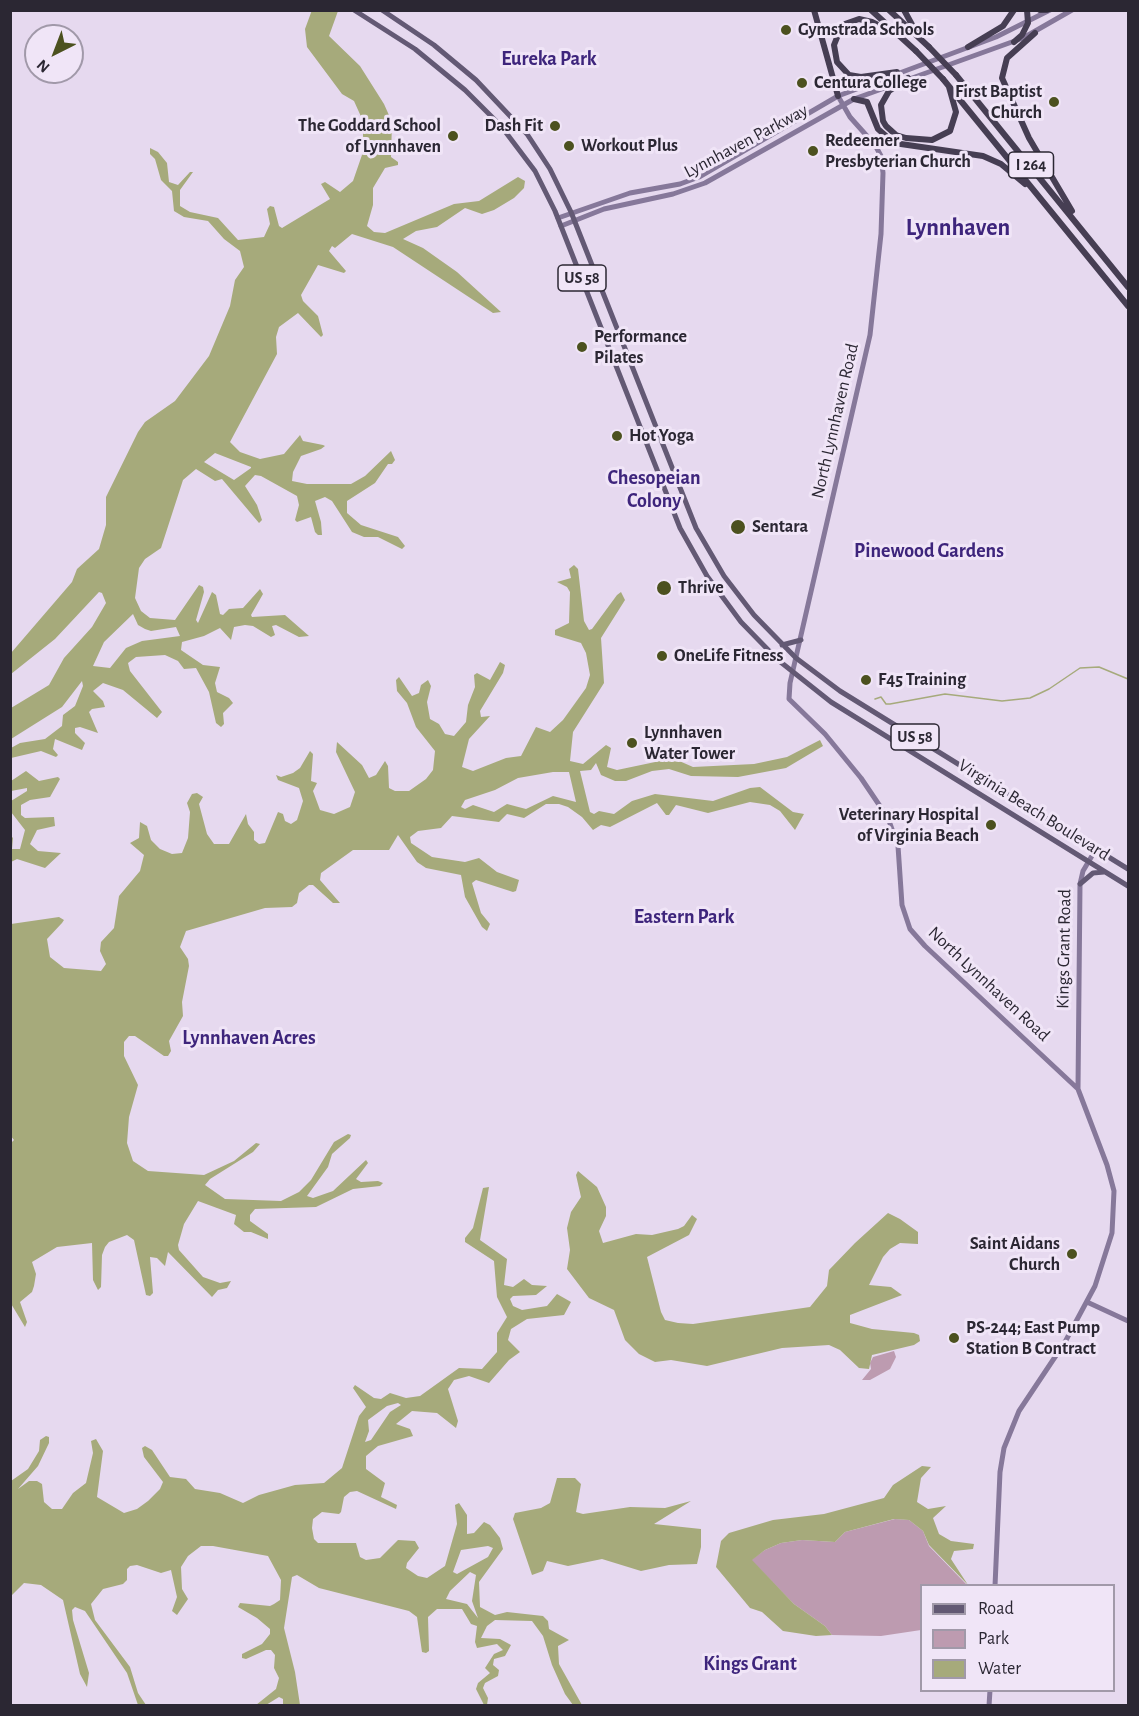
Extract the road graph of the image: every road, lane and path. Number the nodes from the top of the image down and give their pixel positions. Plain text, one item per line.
1 (354, 10) edge
2 (382, 10) edge
3 (814, 10) edge
4 (871, 10) edge
5 (889, 10) edge
6 (904, 10) edge
7 (1014, 10) edge
8 (1027, 10) edge
9 (1040, 10) edge
10 (1048, 10) edge
11 (1072, 10) edge
12 (1028, 24) junction
13 (1035, 33) junction
14 (900, 36) junction
15 (920, 38) junction
16 (1014, 42) junction
17 (968, 47) junction
18 (897, 72) junction
19 (908, 78) junction
20 (946, 82) junction
21 (837, 96) junction
22 (854, 99) junction
23 (842, 105) junction
24 (1037, 193) junction
25 (571, 212) junction
26 (558, 218) junction
27 (574, 220) junction
28 (1079, 224) junction
29 (561, 226) junction
30 (1128, 286) edge
31 (1128, 306) edge
32 (801, 640) junction
33 (782, 645) junction
34 (796, 658) junction
35 (793, 674) junction
36 (903, 730) junction
37 (896, 743) junction
38 (1096, 849) junction
39 (1088, 861) junction
40 (1128, 869) edge
41 (1106, 872) junction
42 (1080, 884) junction
43 (1128, 886) edge
44 (1078, 1089) junction
45 (1087, 1302) junction
46 (1128, 1321) edge
47 (995, 1584) edge

1 - 26 main road, Virginia Beach Boulevard / US 58
2 - 25 main road, Virginia Beach Boulevard / US 58
3 - 21 highway
4 - 14 highway, I 264
5 - 15 highway, I 264
6 - 15 highway
7 - 17 highway
8 - 12 highway
9 - 10 highway
10 - 12 street, Lynnhaven Parkway
11 - 13 street, Lynnhaven Parkway
12 - 16 highway
12 - 17 street, Lynnhaven Parkway
13 - 16 street, Lynnhaven Parkway
13 - 28 highway
14 - 18 highway
14 - 20 highway, I 264, bridge
15 - 28 highway, I 264, bridge
16 - 19 street, Lynnhaven Parkway
17 - 18 street, Lynnhaven Parkway
18 - 21 street, Lynnhaven Parkway
19 - 20 highway
19 - 22 street, Lynnhaven Parkway
20 - 24 highway, I 264
21 - 23 street, North Lynnhaven Road
21 - 25 street, Lynnhaven Parkway
22 - 23 street, Lynnhaven Parkway
22 - 24 highway
23 - 27 street, Lynnhaven Parkway
23 - 32 street, North Lynnhaven Road
24 - 31 highway, I 264
25 - 26 street, Lynnhaven Parkway
25 - 27 main road, Virginia Beach Boulevard / US 58
26 - 29 main road, Virginia Beach Boulevard / US 58
27 - 29 street, Lynnhaven Parkway
27 - 33 main road, Virginia Beach Boulevard / US 58
28 - 30 highway, I 264
29 - 35 main road, Virginia Beach Boulevard / US 58
32 - 33 main road
32 - 34 street, North Lynnhaven Road
33 - 34 main road, Virginia Beach Boulevard / US 58
34 - 35 street, North Lynnhaven Road
34 - 36 main road, Virginia Beach Boulevard / US 58
35 - 37 main road, Virginia Beach Boulevard / US 58
35 - 44 street, North Lynnhaven Road
36 - 37 main road
36 - 38 main road, Virginia Beach Boulevard / US 58
37 - 39 main road, Virginia Beach Boulevard / US 58
38 - 39 street, Kings Grant Road
38 - 40 main road, Virginia Beach Boulevard / US 58
39 - 41 main road, Virginia Beach Boulevard / US 58
39 - 42 street, Kings Grant Road
41 - 42 main road
41 - 43 main road, Virginia Beach Boulevard / US 58
42 - 44 street, Kings Grant Road
44 - 45 street, North Lynnhaven Road
45 - 46 street
45 - 47 street, North Lynnhaven Road

